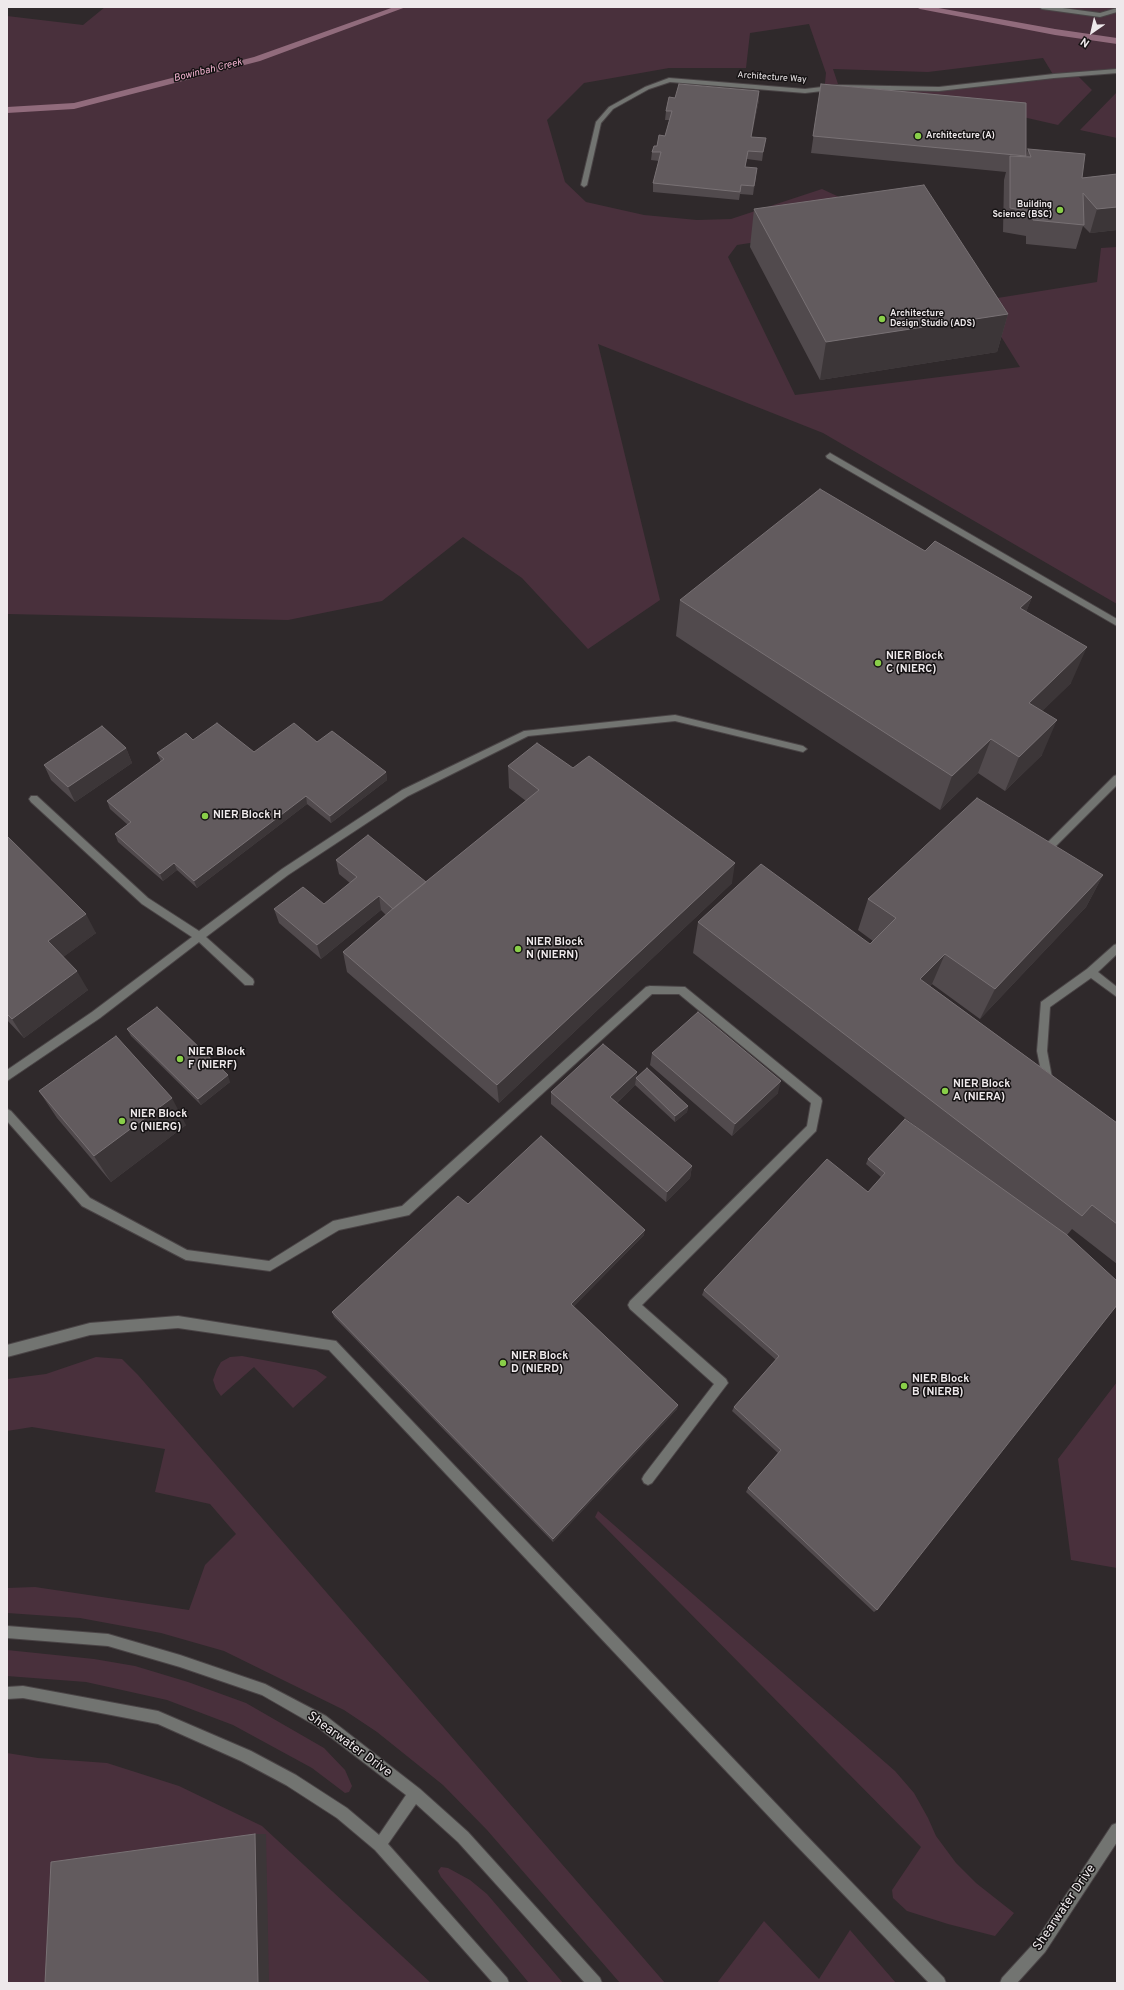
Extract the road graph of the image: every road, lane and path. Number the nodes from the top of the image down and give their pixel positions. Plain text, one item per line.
1 (1042, 7) edge
2 (1117, 10) edge
3 (1117, 71) edge
4 (584, 185) dead end
5 (830, 456) dead end
6 (1117, 623) edge
7 (803, 749) dead end
8 (1117, 779) edge
9 (34, 799) dead end
10 (1036, 860) edge
11 (200, 937) junction
12 (1117, 948) edge
13 (1091, 972) junction
14 (248, 982) dead end
15 (1117, 993) edge
16 (7, 1076) edge
17 (1050, 1092) edge
18 (7, 1114) edge
19 (7, 1351) edge
20 (648, 1479) dead end
21 (7, 1632) edge
22 (7, 1693) edge
23 (416, 1794) junction
24 (1117, 1830) edge
25 (380, 1845) junction
26 (502, 1983) edge
27 (595, 1983) edge
28 (939, 1983) edge
29 (1007, 1983) edge

1 - 2 street
3 - 4 street, Architecture Way
5 - 6 street
7 - 11 street
8 - 10 street
9 - 11 street
11 - 14 street
11 - 16 street
12 - 13 street
13 - 15 street
13 - 17 street
18 - 20 street
19 - 28 street
21 - 23 street, Shearwater Drive
22 - 25 street
23 - 25 street
23 - 27 street, Shearwater Drive
24 - 29 street, Shearwater Drive
25 - 26 street

